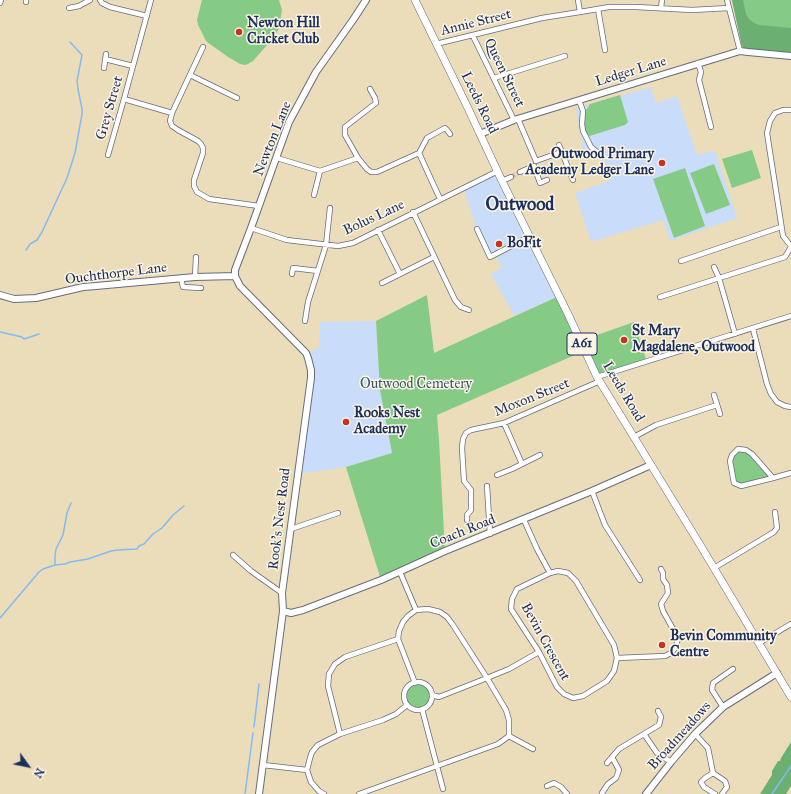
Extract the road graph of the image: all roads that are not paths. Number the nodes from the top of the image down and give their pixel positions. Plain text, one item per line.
1 (90, 0) edge
2 (100, 0) edge
3 (151, 0) edge
4 (366, 0) edge
5 (415, 0) edge
6 (578, 0) edge
7 (662, 0) edge
8 (727, 0) edge
9 (69, 8) dead end
10 (661, 8) junction
11 (728, 8) junction
12 (598, 9) junction
13 (580, 12) junction
14 (147, 16) junction
15 (473, 36) junction
16 (436, 44) junction
17 (203, 47) dead end
18 (605, 50) dead end
19 (740, 51) junction
20 (565, 56) dead end
21 (791, 56) edge
22 (698, 64) junction
23 (133, 66) junction
24 (104, 68) dead end
25 (190, 75) junction
26 (494, 78) junction
27 (370, 89) dead end
28 (237, 98) dead end
29 (124, 99) junction
30 (580, 100) junction
31 (791, 110) edge
32 (172, 113) junction
33 (516, 119) junction
34 (711, 127) dead end
35 (450, 134) dead end
36 (480, 134) junction
37 (559, 144) dead end
38 (562, 152) junction
39 (418, 154) junction
40 (108, 155) dead end
41 (602, 156) dead end
42 (277, 158) junction
43 (358, 158) junction
44 (320, 171) junction
45 (498, 171) junction
46 (520, 172) tunnel mouth
47 (511, 177) tunnel mouth
48 (548, 180) dead end
49 (573, 180) dead end
50 (502, 181) junction
51 (314, 196) dead end
52 (440, 199) junction
53 (259, 206) junction
54 (330, 208) dead end
55 (413, 212) junction
56 (781, 227) junction
57 (252, 228) junction
58 (477, 229) dead end
59 (378, 230) junction
60 (530, 237) junction
61 (326, 245) junction
62 (791, 246) edge
63 (196, 257) dead end
64 (434, 257) junction
65 (680, 261) dead end
66 (714, 267) dead end
67 (318, 271) junction
68 (292, 274) dead end
69 (400, 274) junction
70 (235, 276) junction
71 (194, 277) junction
72 (181, 278) junction
73 (719, 278) junction
74 (382, 283) dead end
75 (201, 288) dead end
76 (0, 295) edge
77 (660, 297) dead end
78 (469, 310) dead end
79 (791, 316) edge
80 (305, 321) dead end
81 (753, 329) junction
82 (735, 334) junction
83 (598, 379) junction
84 (714, 395) dead end
85 (717, 405) junction
86 (791, 407) edge
87 (720, 414) dead end
88 (504, 423) junction
89 (634, 437) junction
90 (540, 455) dead end
91 (522, 464) junction
92 (651, 465) junction
93 (791, 473) edge
94 (497, 475) dead end
95 (774, 478) junction
96 (487, 486) dead end
97 (592, 491) junction
98 (776, 512) dead end
99 (338, 513) dead end
100 (467, 520) dead end
101 (524, 520) junction
102 (290, 529) junction
103 (490, 534) junction
104 (233, 555) dead end
105 (661, 568) dead end
106 (714, 568) junction
107 (400, 572) junction
108 (550, 573) junction
109 (640, 580) dead end
110 (282, 593) junction
111 (416, 610) junction
112 (282, 612) junction
113 (791, 624) edge
114 (398, 638) junction
115 (759, 643) junction
116 (539, 652) junction
117 (617, 658) junction
118 (733, 669) dead end
119 (777, 673) junction
120 (487, 678) junction
121 (415, 683) junction
122 (432, 695) junction
123 (791, 697) edge
124 (407, 705) junction
125 (723, 706) junction
126 (422, 710) junction
127 (658, 711) dead end
128 (340, 734) junction
129 (644, 734) junction
130 (695, 734) junction
131 (509, 736) junction
132 (533, 749) dead end
133 (612, 757) junction
134 (671, 762) junction
135 (607, 763) dead end
136 (263, 765) junction
137 (437, 766) junction
138 (307, 770) junction
139 (713, 773) junction
140 (547, 786) dead end
141 (443, 789) dead end
142 (602, 793) edge
143 (259, 794) edge
144 (324, 794) edge
145 (359, 794) edge
146 (567, 794) edge
147 (646, 794) edge
148 (715, 794) edge
149 (722, 794) edge

1 - 9 street
2 - 14 street
3 - 14 street, Grey Street
4 - 42 street, Newton Lane
5 - 16 main road, Leeds Road / A61
6 - 13 street
7 - 10 street
8 - 11 street
10 - 11 street, Annie Street
10 - 12 street, Annie Street
11 - 19 street
12 - 13 street, Annie Street
12 - 18 street
13 - 15 street, Annie Street
14 - 23 street, Grey Street
15 - 16 street, Annie Street
15 - 26 street, Queen Street
16 - 36 main road, Leeds Road / A61
17 - 25 street
19 - 21 street, Ledger Lane
19 - 22 street, Ledger Lane
20 - 26 street
22 - 30 street, Ledger Lane
22 - 34 street
23 - 24 street, Grey Street
23 - 29 street, Grey Street
25 - 28 street
25 - 32 street
26 - 33 street, Queen Street
27 - 43 street
29 - 32 street
29 - 40 street, Grey Street
30 - 33 street, Ledger Lane
30 - 41 street
31 - 56 street
32 - 53 street
33 - 36 street, Ledger Lane
33 - 38 street, Queen Street
35 - 39 street
36 - 45 main road, Leeds Road / A61
37 - 38 street
38 - 49 street
39 - 43 street
39 - 52 street
42 - 44 street
42 - 53 street, Newton Lane
43 - 44 street
44 - 51 street
45 - 50 main road, Leeds Road / A61
45 - 52 street, Bolus Lane
46 - 48 street
47 - 50 street
50 - 60 main road, Leeds Road / A61
52 - 55 street, Bolus Lane
53 - 57 street, Newton Lane
54 - 61 street
55 - 59 street, Bolus Lane
55 - 64 street
56 - 62 street
56 - 65 street
57 - 61 street, Bolus Lane
57 - 70 street, Newton Lane
58 - 60 street
59 - 61 street, Bolus Lane
59 - 69 street
60 - 83 main road, Leeds Road / A61
61 - 67 street
62 - 73 street
63 - 71 street
64 - 69 street
64 - 78 street
66 - 73 street
67 - 68 street
67 - 80 street
69 - 74 street
70 - 71 street, Ouchthorpe Lane
70 - 102 street, Rook's Nest Road
71 - 72 street, Ouchthorpe Lane
72 - 75 street
72 - 76 street, Ouchthorpe Lane
73 - 77 street
73 - 82 street
79 - 81 street, Moxon Street
81 - 82 street, Moxon Street
81 - 86 street
82 - 83 street, Moxon Street
83 - 88 street, Moxon Street
83 - 89 main road, Leeds Road / A61
84 - 85 street
85 - 87 street
85 - 89 street
88 - 91 street
88 - 100 street, Moxon Street
89 - 92 main road, Leeds Road / A61
90 - 91 street
91 - 94 street
92 - 97 street, Coach Road
92 - 106 main road, Leeds Road / A61
93 - 95 street
95 - 95 street
96 - 103 street
97 - 101 street, Coach Road
97 - 109 street
98 - 106 street
99 - 102 street
101 - 103 street, Coach Road
101 - 108 street
102 - 110 street, Rook's Nest Road
103 - 107 street, Coach Road
104 - 110 street
105 - 117 street
106 - 115 main road, Leeds Road / A61
107 - 111 street
107 - 112 street, Coach Road
108 - 116 street, Bevin Crescent
108 - 117 street, Bevin Crescent
110 - 112 street, Rook's Nest Road
111 - 114 street
111 - 120 street
112 - 136 street, Rook's Nest Road
113 - 115 street
114 - 121 street
114 - 128 street
115 - 119 main road, Leeds Road / A61
116 - 117 street, Bevin Crescent
116 - 120 street
118 - 125 street
119 - 123 main road, Leeds Road / A61
119 - 125 street, Broadmeadows
120 - 122 street
120 - 131 street
121 - 122 street
121 - 124 street
122 - 126 street
124 - 126 street
124 - 128 street
125 - 130 street, Broadmeadows
126 - 137 street
127 - 129 street
128 - 138 street
129 - 133 street
129 - 134 street
130 - 134 street, Broadmeadows
130 - 139 street
131 - 132 street
131 - 137 street
133 - 135 street
133 - 142 street
134 - 147 street, Broadmeadows
136 - 138 street
136 - 143 street, Rook's Nest Road
137 - 141 street
137 - 145 street
138 - 144 street
139 - 148 street
139 - 149 street
140 - 146 street

